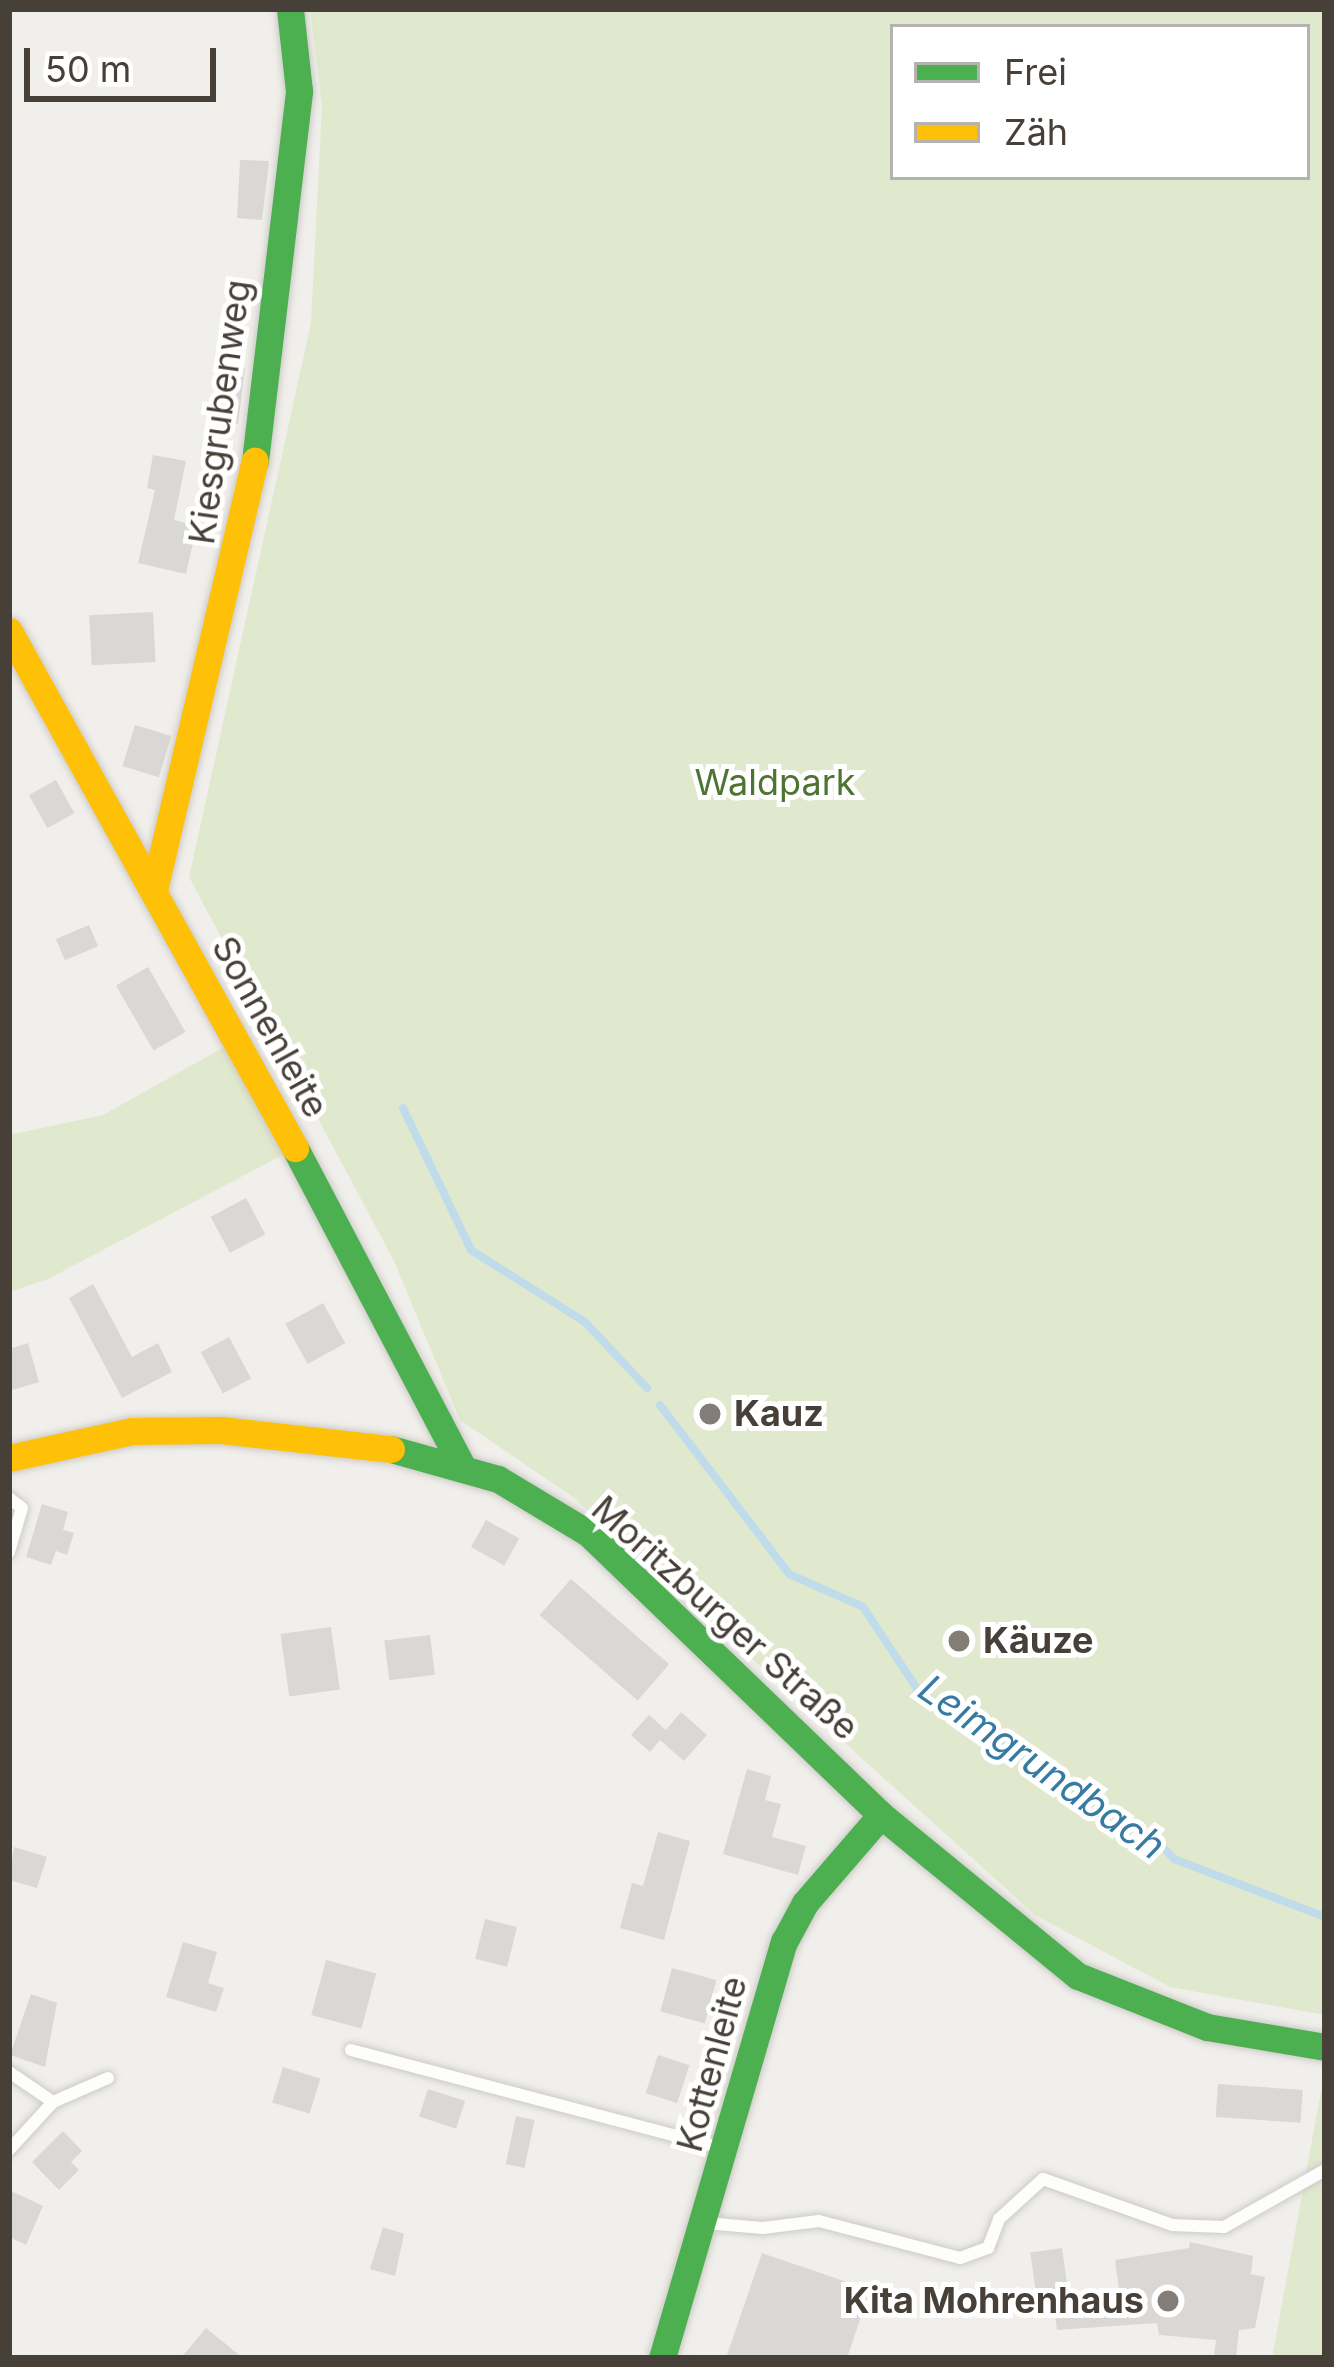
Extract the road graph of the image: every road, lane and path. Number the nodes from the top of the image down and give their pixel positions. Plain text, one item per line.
1 (290, 9) edge
2 (9, 631) edge
3 (154, 890) junction
4 (9, 1458) edge
5 (460, 1462) junction
6 (9, 1498) edge
7 (9, 1552) edge
8 (881, 1815) junction
9 (1325, 2048) edge
10 (352, 2050) dead end
11 (9, 2072) edge
12 (108, 2078) dead end
13 (53, 2102) junction
14 (726, 2149) junction
15 (9, 2150) edge
16 (1325, 2170) edge
17 (706, 2223) junction
18 (662, 2358) edge

1 - 3 street, Kiesgrubenweg
2 - 3 street, Sonnenleite
3 - 5 street, Sonnenleite
4 - 5 street, Moritzburger Straße
5 - 8 street, Moritzburger Straße
6 - 7 lane
8 - 9 street, Moritzburger Straße
8 - 14 street, Kottenleite
10 - 14 lane
11 - 13 lane
12 - 13 lane
13 - 15 lane
14 - 17 street, Kottenleite
16 - 17 lane
17 - 18 street, Kottenleite

